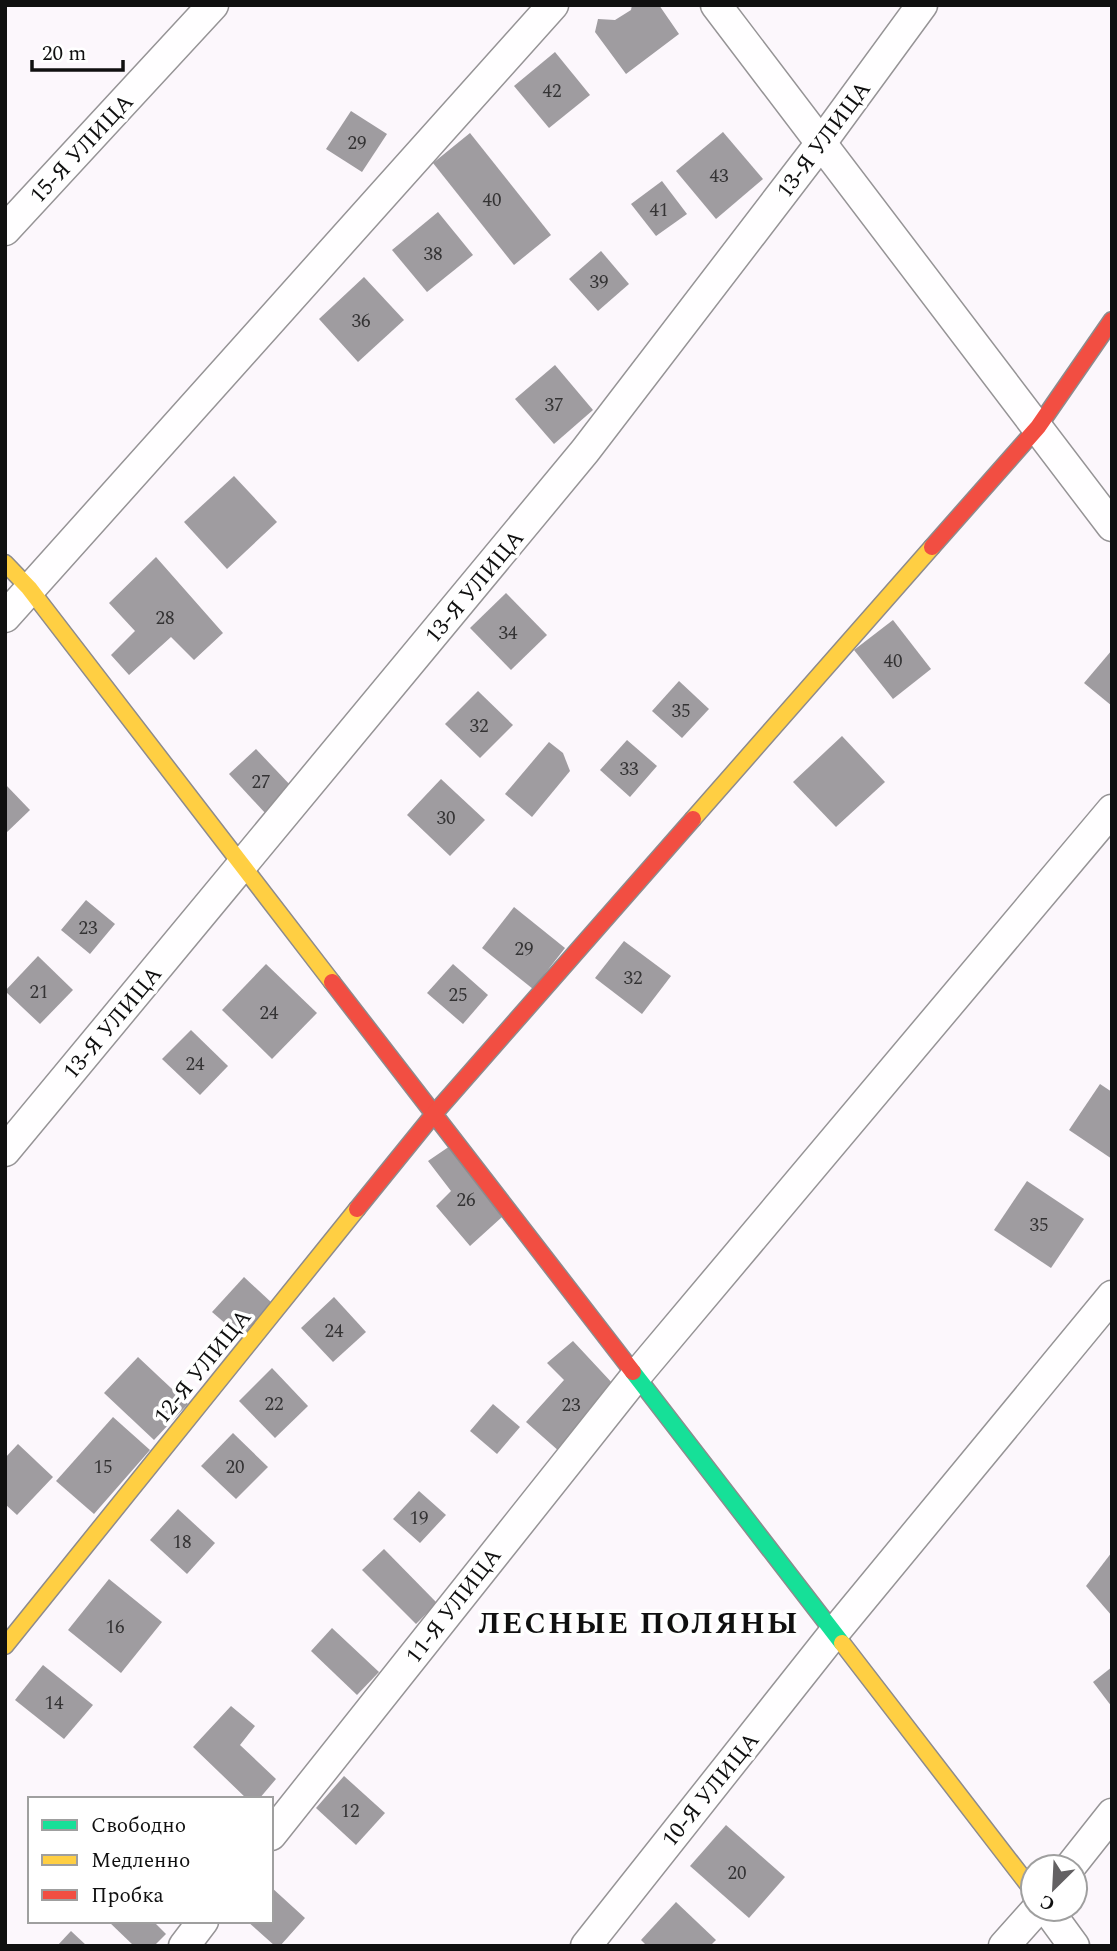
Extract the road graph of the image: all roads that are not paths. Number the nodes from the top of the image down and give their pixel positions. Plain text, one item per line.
1 (213, 5) edge
2 (552, 5) edge
3 (716, 5) edge
4 (922, 5) edge
5 (821, 143) junction
6 (5, 230) edge
7 (1112, 320) edge
8 (1038, 427) junction
9 (1112, 526) edge
10 (5, 563) edge
11 (29, 588) junction
12 (5, 617) edge
13 (1112, 810) edge
14 (242, 865) junction
15 (434, 1114) junction
16 (5, 1151) edge
17 (1112, 1296) edge
18 (636, 1376) junction
19 (834, 1633) junction
20 (5, 1646) edge
21 (1112, 1814) edge
22 (273, 1832) edge
23 (1081, 1853) edge
24 (1019, 1873) edge
25 (201, 1923) edge
26 (1025, 1923) edge
27 (1057, 1923) edge
28 (184, 1946) edge
29 (586, 1946) edge
30 (1004, 1946) edge
31 (1074, 1946) edge

1 - 6 street, 15-Я УЛИЦА
2 - 11 street
3 - 5 street
4 - 5 street, 13-Я УЛИЦА
5 - 8 street
5 - 14 street, 13-Я УЛИЦА
7 - 8 street
8 - 9 street
8 - 15 street, 12-Я УЛИЦА
10 - 11 street
11 - 12 street
11 - 14 street
13 - 18 street, 11-Я УЛИЦА
14 - 15 street
14 - 16 street, 13-Я УЛИЦА
15 - 18 street
15 - 20 street, 12-Я УЛИЦА
17 - 19 street, 10-Я УЛИЦА
18 - 19 street
18 - 22 street, 11-Я УЛИЦА
19 - 24 street
19 - 29 street, 10-Я УЛИЦА
21 - 23 street
25 - 28 street
26 - 30 street
27 - 31 street

